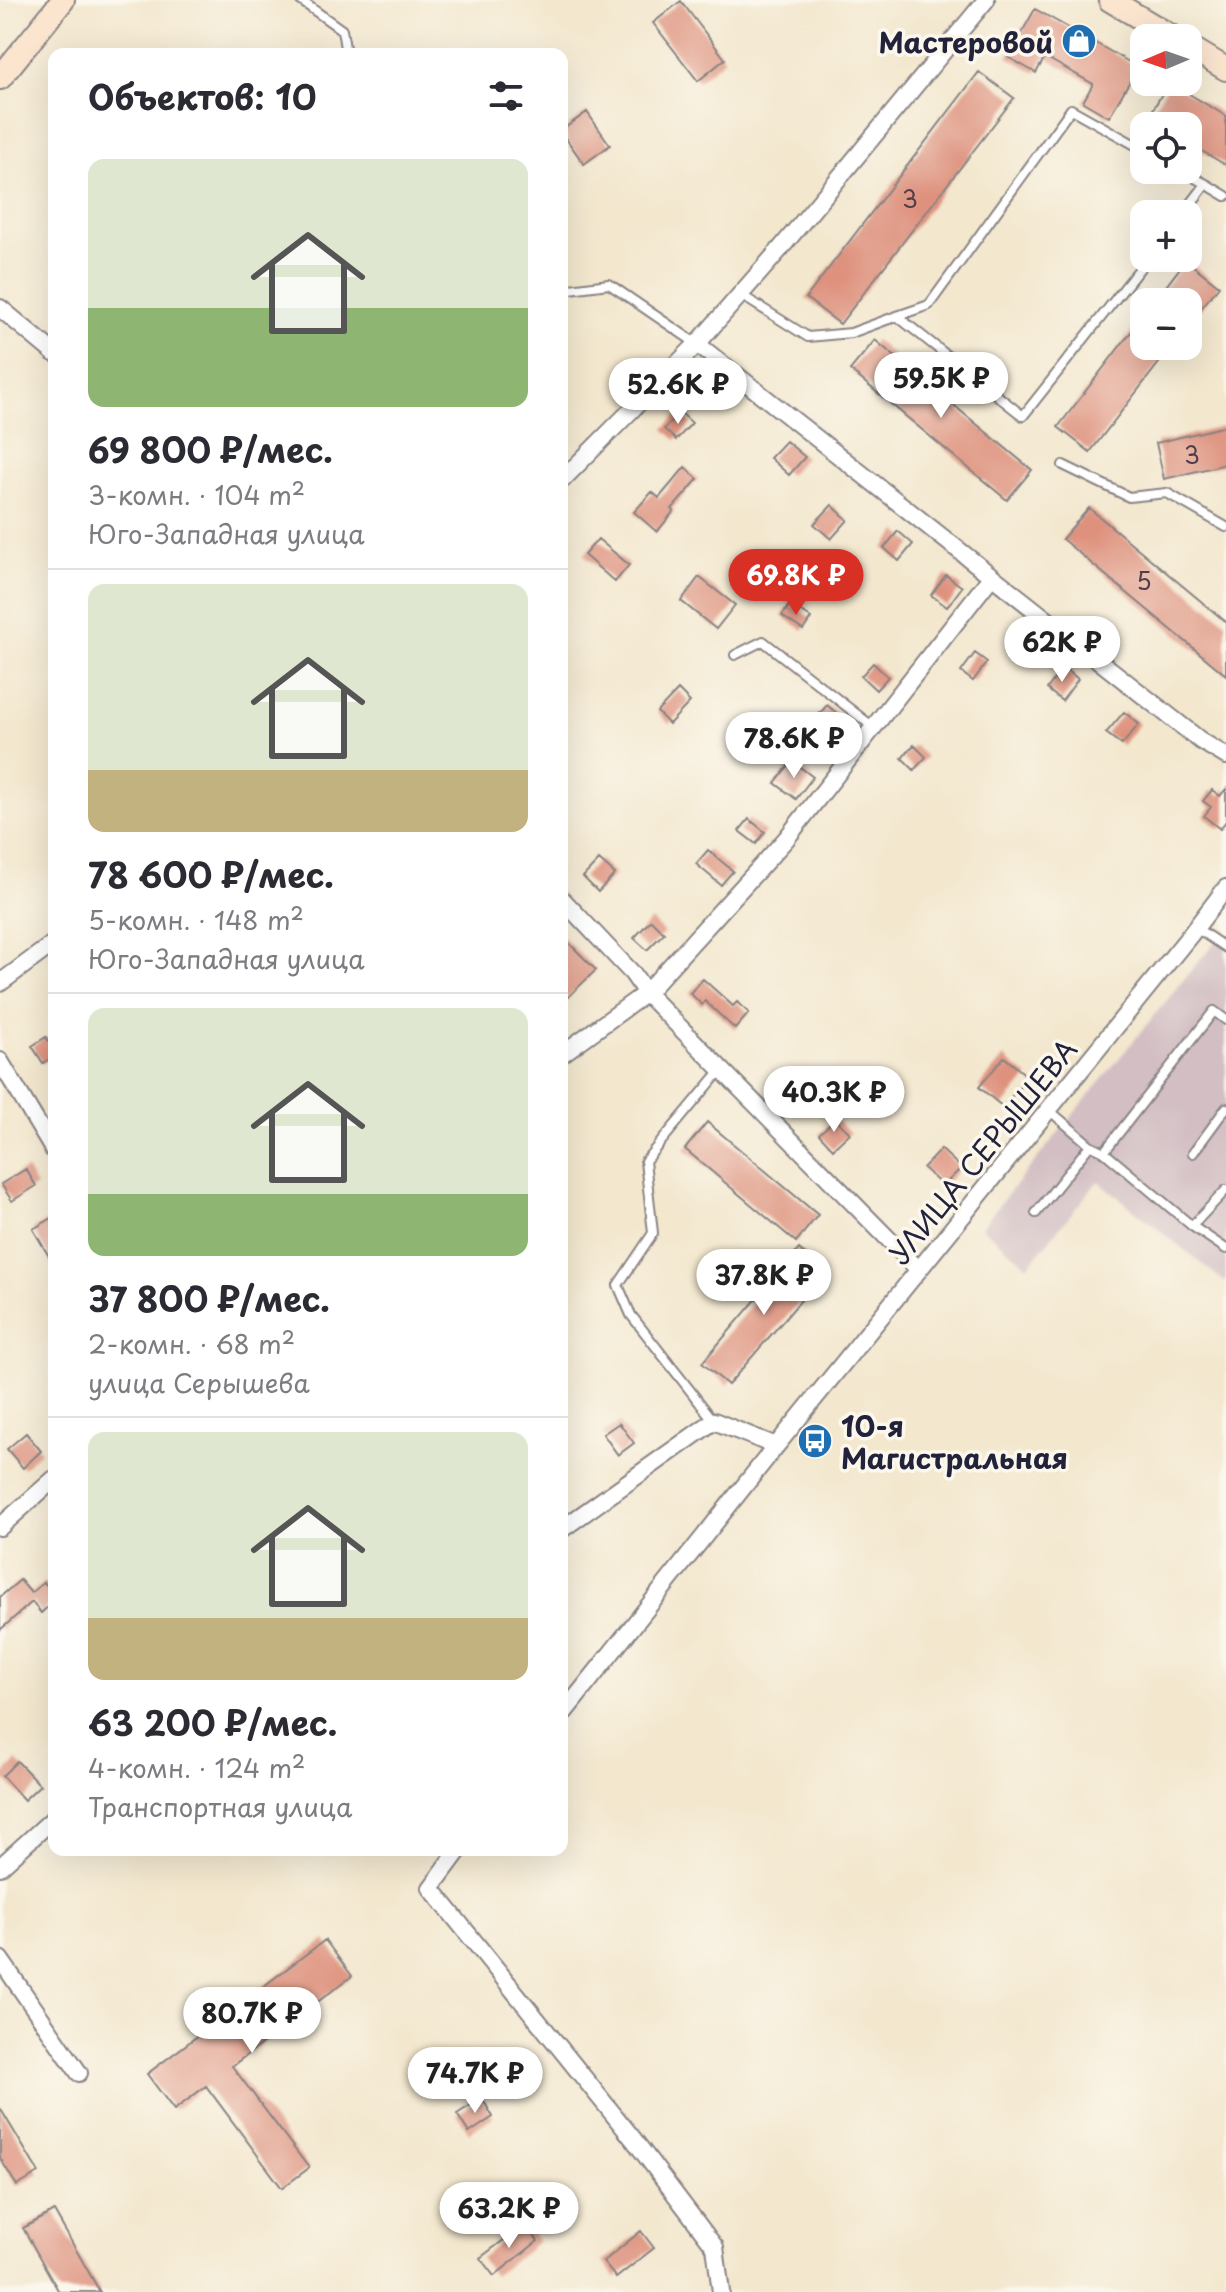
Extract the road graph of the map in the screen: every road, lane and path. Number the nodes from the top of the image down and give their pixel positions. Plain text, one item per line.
1 (63, 0) edge
2 (300, 0) edge
3 (986, 0) edge
4 (1110, 0) edge
5 (1150, 24) edge
6 (345, 48) edge
7 (1202, 54) edge
8 (1226, 69) edge
9 (0, 78) edge
10 (1130, 142) edge
11 (1202, 182) edge
12 (1206, 184) junction
13 (1226, 196) edge
14 (1194, 200) edge
15 (1137, 272) edge
16 (568, 289) edge
17 (740, 294) junction
18 (0, 308) edge
19 (897, 316) junction
20 (697, 344) junction
21 (48, 348) edge
22 (1063, 465) dead end
23 (568, 474) edge
24 (1226, 527) edge
25 (992, 576) junction
26 (735, 655) dead end
27 (873, 727) junction
28 (1226, 756) edge
29 (1226, 888) edge
30 (568, 905) edge
31 (1196, 928) junction
32 (48, 947) edge
33 (1226, 948) edge
34 (0, 983) edge
35 (646, 993) junction
36 (1226, 1020) edge
37 (568, 1050) edge
38 (0, 1061) edge
39 (722, 1070) junction
40 (1226, 1108) edge
41 (1049, 1110) junction
42 (48, 1141) edge
43 (1090, 1145) junction
44 (1104, 1152) junction
45 (1193, 1153) dead end
46 (1226, 1190) edge
47 (1036, 1213) dead end
48 (1192, 1226) junction
49 (1226, 1249) edge
50 (919, 1270) junction
51 (714, 1421) junction
52 (776, 1446) junction
53 (48, 1484) edge
54 (568, 1525) edge
55 (0, 1527) edge
56 (568, 1707) edge
57 (48, 1823) edge
58 (455, 1856) edge
59 (0, 1867) edge
60 (0, 1959) edge
61 (79, 2073) dead end
62 (721, 2292) edge

1 - 9 street
2 - 6 lane
3 - 17 street
4 - 5 street
7 - 8 street
10 - 19 lane
11 - 12 lane
12 - 13 lane
12 - 14 lane
15 - 19 lane
16 - 20 lane
17 - 19 lane
17 - 20 street
18 - 21 street
20 - 23 street
20 - 25 street
22 - 24 lane
25 - 27 street
25 - 28 street
26 - 27 lane
27 - 35 street
29 - 31 street, УЛИЦА СЕРЫШЕВА
30 - 35 street
31 - 33 lane
31 - 41 street, УЛИЦА СЕРЫШЕВА
32 - 34 street
35 - 37 street
35 - 39 street
36 - 44 lane
38 - 42 street
39 - 50 street
39 - 51 lane
40 - 45 lane
41 - 43 lane
41 - 50 street, УЛИЦА СЕРЫШЕВА
43 - 44 lane
43 - 47 lane
44 - 48 lane
46 - 48 lane
48 - 49 lane
50 - 52 street, УЛИЦА СЕРЫШЕВА
51 - 52 street
51 - 54 street
52 - 56 street, УЛИЦА СЕРЫШЕВА
53 - 55 street
57 - 59 street
58 - 62 street
60 - 61 street

